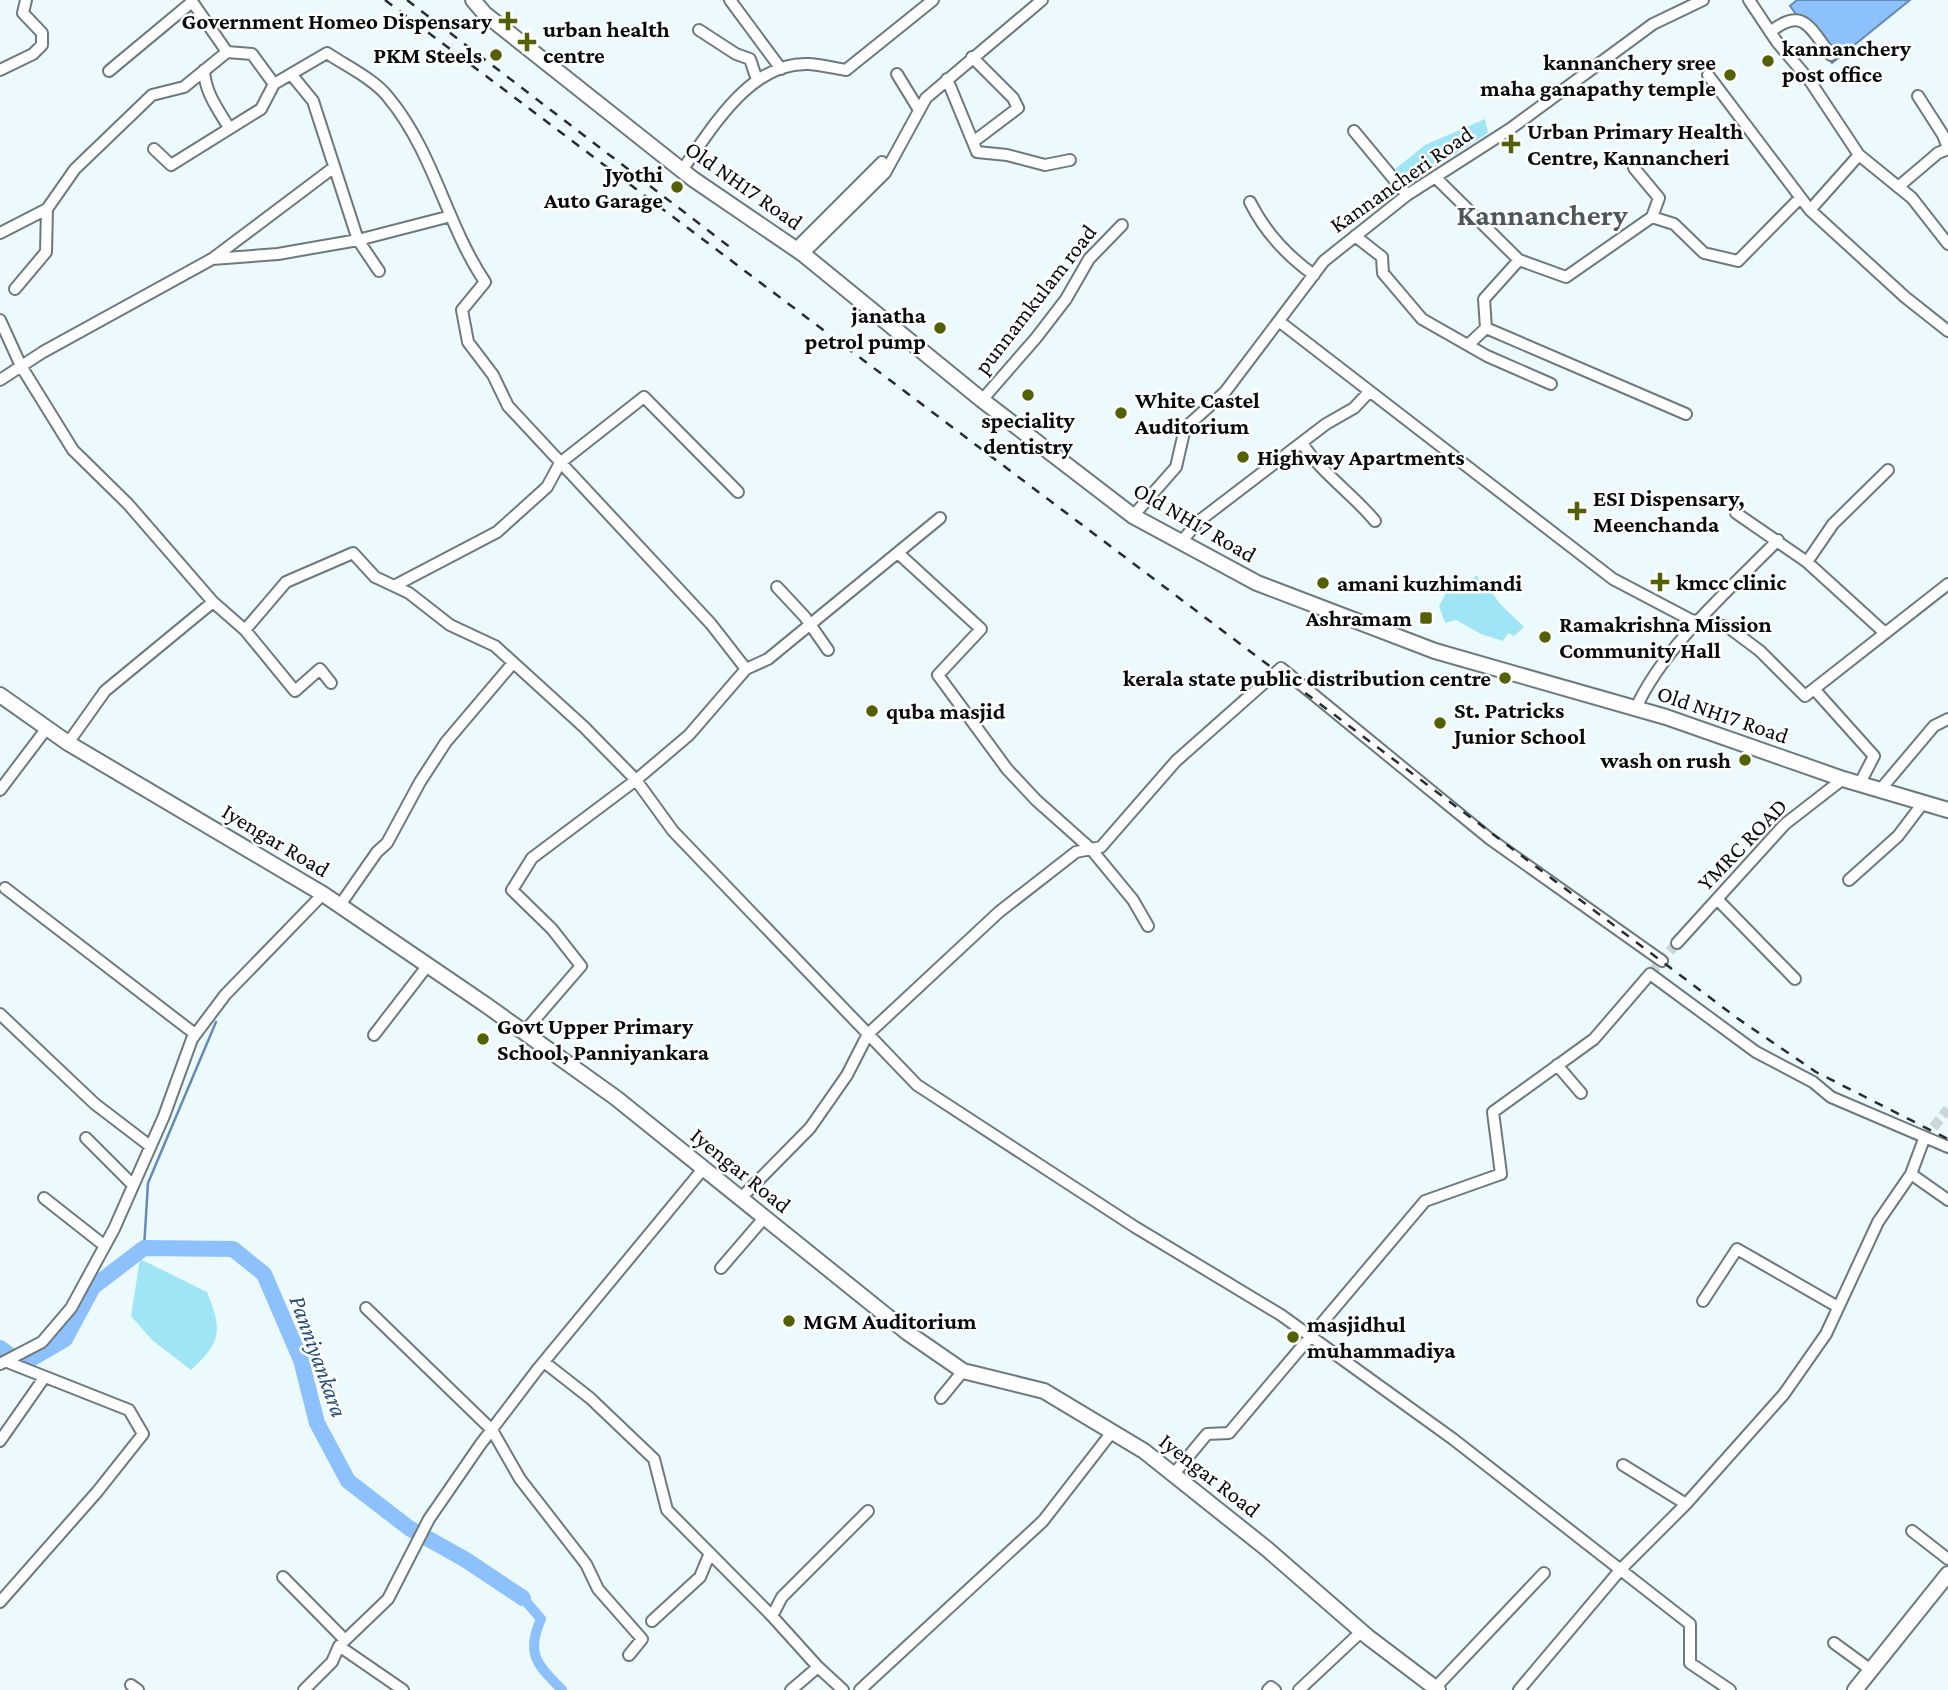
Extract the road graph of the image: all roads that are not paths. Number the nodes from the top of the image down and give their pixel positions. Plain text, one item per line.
1 (26, 0) edge
2 (473, 0) edge
3 (730, 0) edge
4 (933, 0) edge
5 (1042, 0) edge
6 (1703, 0) edge
7 (1749, 0) edge
8 (191, 1) edge
9 (699, 30) dead end
10 (1770, 32) junction
11 (227, 52) junction
12 (1831, 55) dead end
13 (972, 57) junction
14 (781, 69) junction
15 (0, 70) edge
16 (204, 70) junction
17 (109, 71) dead end
18 (290, 74) junction
19 (897, 74) dead end
20 (1708, 75) dead end
21 (947, 79) junction
22 (757, 80) junction
23 (274, 83) junction
24 (1918, 96) dead end
25 (919, 110) junction
26 (228, 126) dead end
27 (1354, 131) dead end
28 (973, 142) junction
29 (154, 149) dead end
30 (1948, 149) edge
31 (1859, 155) junction
32 (1070, 160) dead end
33 (882, 162) dead end
34 (333, 168) junction
35 (1634, 168) dead end
36 (682, 170) junction
37 (1435, 177) junction
38 (1898, 187) junction
39 (1407, 195) junction
40 (1799, 199) junction
41 (1250, 202) dead end
42 (47, 209) junction
43 (1810, 211) junction
44 (451, 216) junction
45 (1652, 217) junction
46 (1122, 225) dead end
47 (0, 233) edge
48 (1355, 236) junction
49 (358, 240) junction
50 (1948, 244) edge
51 (799, 251) junction
52 (212, 259) junction
53 (1519, 260) junction
54 (379, 271) dead end
55 (1314, 275) junction
56 (15, 289) dead end
57 (0, 320) edge
58 (1280, 322) junction
59 (1486, 328) junction
60 (1948, 331) edge
61 (1468, 345) junction
62 (21, 366) junction
63 (0, 380) edge
64 (1551, 384) dead end
65 (1369, 392) junction
66 (982, 400) junction
67 (1686, 414) dead end
68 (1302, 443) junction
69 (560, 463) junction
70 (1888, 470) dead end
71 (738, 492) dead end
72 (1736, 513) dead end
73 (1133, 516) junction
74 (940, 518) dead end
75 (1375, 521) dead end
76 (1778, 540) junction
77 (1181, 542) junction
78 (898, 553) junction
79 (1807, 562) junction
80 (1948, 584) edge
81 (394, 586) junction
82 (777, 587) dead end
83 (213, 602) junction
84 (1700, 621) junction
85 (809, 626) junction
86 (245, 630) junction
87 (1885, 633) junction
88 (828, 650) dead end
89 (513, 663) junction
90 (746, 669) junction
91 (331, 683) dead end
92 (1814, 689) junction
93 (0, 695) edge
94 (1636, 708) junction
95 (1948, 719) edge
96 (47, 728) junction
97 (68, 743) junction
98 (1843, 779) junction
99 (636, 780) junction
100 (1860, 783) junction
101 (0, 790) edge
102 (1880, 790) junction
103 (1923, 803) junction
104 (1948, 810) edge
105 (1091, 849) junction
106 (1849, 880) dead end
107 (5, 888) dead end
108 (323, 894) junction
109 (1717, 899) junction
110 (340, 905) junction
111 (1148, 926) dead end
112 (1677, 943) tunnel mouth
113 (1662, 961) dead end
114 (428, 965) junction
115 (1795, 979) dead end
116 (0, 1014) edge
117 (524, 1032) junction
118 (195, 1034) junction
119 (868, 1034) junction
120 (374, 1035) dead end
121 (1558, 1065) junction
122 (1581, 1093) dead end
123 (86, 1138) dead end
124 (1924, 1139) junction
125 (150, 1146) junction
126 (1948, 1147) edge
127 (703, 1169) junction
128 (1911, 1174) junction
129 (134, 1185) junction
130 (44, 1198) dead end
131 (740, 1199) junction
132 (1948, 1200) edge
133 (764, 1218) junction
134 (104, 1246) junction
135 (721, 1268) dead end
136 (1703, 1301) dead end
137 (1838, 1307) junction
138 (366, 1308) dead end
139 (1311, 1336) junction
140 (3, 1362) edge
141 (544, 1362) junction
142 (962, 1371) junction
143 (44, 1378) junction
144 (941, 1398) dead end
145 (492, 1430) junction
146 (1112, 1432) junction
147 (0, 1441) edge
148 (1623, 1465) dead end
149 (1173, 1475) junction
150 (1686, 1504) junction
151 (868, 1511) dead end
152 (1912, 1531) dead end
153 (710, 1553) junction
154 (1948, 1559) edge
155 (1622, 1569) junction
156 (1544, 1573) dead end
157 (1948, 1574) edge
158 (283, 1577) dead end
159 (0, 1602) edge
160 (772, 1616) junction
161 (652, 1621) dead end
162 (1362, 1631) junction
163 (342, 1643) junction
164 (1834, 1643) dead end
165 (629, 1655) dead end
166 (818, 1667) junction
167 (1871, 1670) junction
168 (1437, 1689) edge
169 (304, 1690) edge
170 (403, 1690) edge
171 (791, 1690) edge
172 (843, 1690) edge
173 (860, 1690) edge
174 (1268, 1690) edge
175 (1275, 1690) edge
176 (1299, 1690) edge
177 (1519, 1690) edge
178 (1730, 1690) edge
179 (1855, 1690) edge

1 - 15 street
2 - 36 main road, Old NH17 Road
3 - 14 street
4 - 14 street
5 - 13 street
6 - 37 street, Kannancheri Road
7 - 10 street
8 - 11 street
8 - 17 street
9 - 22 street
10 - 12 street
10 - 31 street
11 - 16 street
11 - 23 street
13 - 21 street
13 - 28 street
14 - 22 street
16 - 26 street
16 - 42 street
18 - 23 street
18 - 34 street
18 - 44 street
19 - 25 street
20 - 40 street
21 - 25 street
21 - 28 street
22 - 36 street
23 - 29 street
24 - 30 street
25 - 51 street
27 - 39 street
28 - 32 street
30 - 38 street
31 - 38 street
31 - 43 street
33 - 51 street
34 - 49 street
34 - 52 street
35 - 45 street
36 - 51 main road, Old NH17 Road
37 - 39 street, Kannancheri Road
37 - 53 street
38 - 50 street
39 - 48 street, Kannancheri Road
40 - 43 street
40 - 45 street
41 - 55 street
42 - 47 street
42 - 56 street
43 - 60 street
44 - 49 street
44 - 69 street
45 - 53 street
46 - 66 street, punnamkulam road
48 - 55 street, Kannancheri Road
48 - 61 street
49 - 52 street
49 - 54 street
51 - 66 main road, Old NH17 Road
52 - 62 street
53 - 59 street
55 - 58 street, Kannancheri Road
57 - 62 street
58 - 65 street
58 - 73 street, Kannancheri Road
59 - 61 street
59 - 67 street
61 - 64 street
62 - 63 street
62 - 83 street
65 - 68 street
65 - 84 street
66 - 73 main road, Old NH17 Road
68 - 75 street
68 - 77 street
69 - 71 street
69 - 81 street
69 - 90 street
70 - 79 street
72 - 76 street
73 - 77 main road, Old NH17 Road
74 - 78 street
76 - 79 street
76 - 84 street
77 - 94 main road, Old NH17 Road
78 - 85 street
78 - 105 street
79 - 87 street
80 - 87 street
81 - 86 street
81 - 89 street
82 - 85 street
83 - 86 street
83 - 97 street
84 - 92 street
84 - 94 street
85 - 88 street
85 - 90 street
86 - 91 street
87 - 92 street
89 - 99 street
89 - 110 street
90 - 99 street
92 - 100 street
93 - 96 main road, Iyengar Road
94 - 98 main road, Old NH17 Road
95 - 102 street
96 - 97 main road, Iyengar Road
96 - 101 street
97 - 108 main road, Iyengar Road
98 - 100 main road, Old NH17 Road
98 - 109 street, YMRC ROAD
99 - 117 street
99 - 119 street
100 - 102 main road, Old NH17 Road
102 - 103 main road, Old NH17 Road
103 - 104 main road, Old NH17 Road
103 - 106 street
105 - 111 street
105 - 113 street
105 - 119 street
107 - 118 street
108 - 110 main road, Iyengar Road
108 - 118 street
109 - 112 street, YMRC ROAD
109 - 115 street
110 - 114 main road, Iyengar Road
114 - 117 main road, Iyengar Road
114 - 120 street
116 - 125 street
117 - 127 main road, Iyengar Road
118 - 125 street
119 - 131 street
119 - 139 street
121 - 122 street
121 - 124 street
121 - 139 street
123 - 129 street
124 - 126 street
124 - 128 street
125 - 129 street
127 - 131 main road, Iyengar Road
127 - 141 street
128 - 132 street
128 - 137 street
129 - 134 street
130 - 134 street
131 - 133 main road, Iyengar Road
133 - 135 street
133 - 142 main road, Iyengar Road
134 - 140 street
136 - 137 street
137 - 150 street
138 - 145 street
139 - 149 street
139 - 155 street
140 - 143 street
141 - 145 street
141 - 153 street
142 - 144 street
142 - 146 main road, Iyengar Road
143 - 147 street
143 - 159 street
145 - 163 street
145 - 165 street
146 - 149 main road, Iyengar Road
146 - 173 street
148 - 150 street
149 - 162 main road, Iyengar Road
150 - 155 street
151 - 160 street
152 - 154 street
153 - 160 street
153 - 161 street
155 - 177 street
155 - 178 street
156 - 168 street
157 - 167 main road
158 - 163 street
160 - 166 street
162 - 168 main road, Iyengar Road
162 - 176 street
163 - 169 street
163 - 170 street
164 - 167 street
166 - 171 street
166 - 172 street
167 - 179 main road
174 - 175 street

